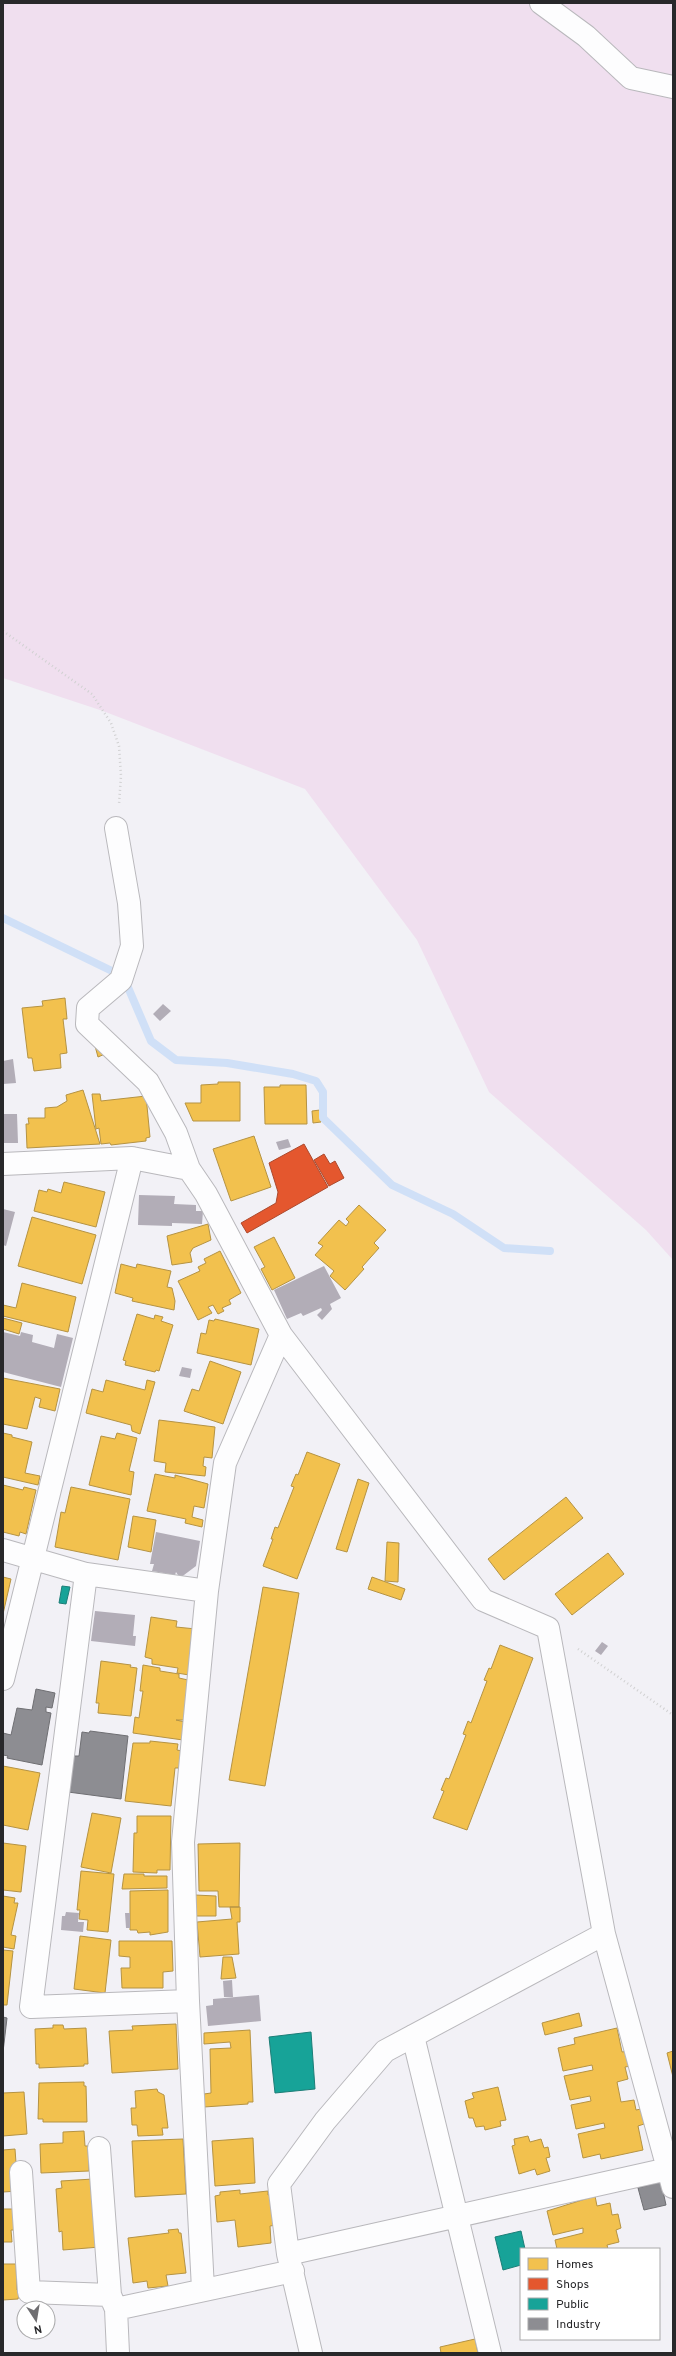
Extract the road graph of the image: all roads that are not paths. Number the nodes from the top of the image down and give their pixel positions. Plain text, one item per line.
1 (542, 3) edge
2 (673, 87) edge
3 (116, 828) road end
4 (132, 1158) junction
5 (3, 1164) edge
6 (189, 1169) junction
7 (281, 1335) junction
8 (3, 1550) edge
9 (33, 1558) junction
10 (86, 1574) junction
11 (208, 1591) junction
12 (3, 1679) edge
13 (604, 1934) junction
14 (188, 2001) junction
15 (414, 2036) junction
16 (99, 2148) dead end
17 (21, 2172) dead end
18 (671, 2178) edge
19 (457, 2217) junction
20 (291, 2263) junction
21 (203, 2290) junction
22 (113, 2302) junction
23 (118, 2353) edge
24 (311, 2353) edge
25 (490, 2353) edge

1 - 2 street
3 - 6 street
4 - 5 street
4 - 6 street
4 - 9 street
6 - 7 street
7 - 11 street
7 - 13 street
8 - 9 street
9 - 10 street
9 - 12 street
10 - 11 street
10 - 14 street
11 - 14 street
13 - 15 street
13 - 18 street
14 - 21 street
15 - 19 street
15 - 20 street
16 - 22 street
17 - 22 street
18 - 19 street
19 - 20 street
19 - 25 street
20 - 21 street
20 - 24 street
21 - 22 street
22 - 23 street

